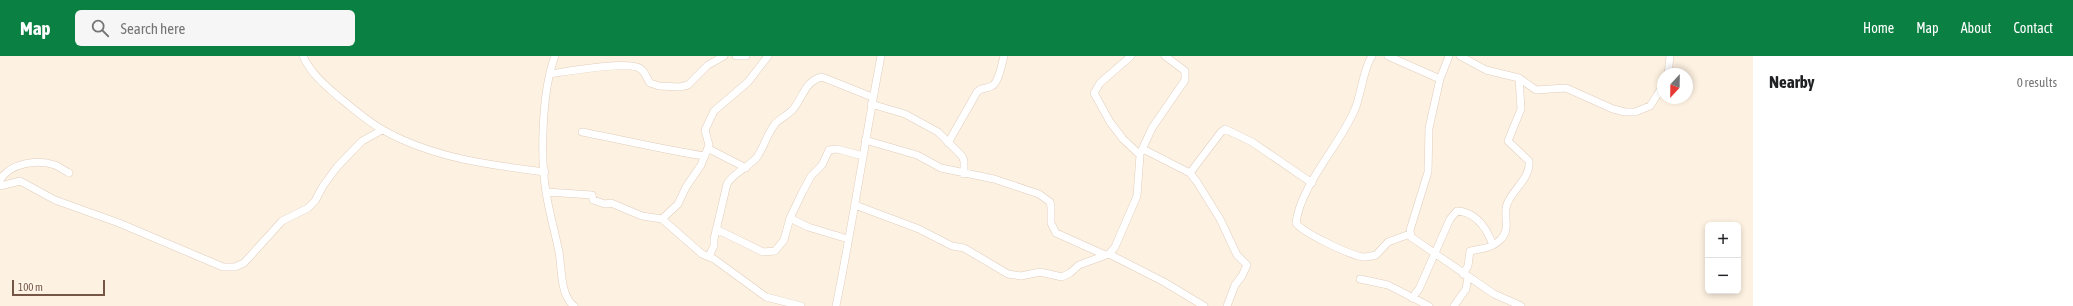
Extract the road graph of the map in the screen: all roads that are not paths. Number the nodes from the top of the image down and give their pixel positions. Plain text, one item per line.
1 (303, 56) edge
2 (555, 56) edge
3 (724, 56) edge
4 (736, 56) edge
5 (746, 56) edge
6 (768, 56) edge
7 (881, 56) edge
8 (1004, 56) edge
9 (1131, 56) edge
10 (1165, 56) edge
11 (1372, 56) edge
12 (1388, 56) edge
13 (1449, 56) edge
14 (1460, 56) edge
15 (1670, 56) edge
16 (1669, 68) edge
17 (550, 74) junction
18 (1519, 78) junction
19 (1440, 80) junction
20 (1657, 95) edge
21 (872, 100) junction
22 (382, 130) junction
23 (582, 132) dead end
24 (865, 140) junction
25 (948, 143) junction
26 (1141, 152) junction
27 (707, 153) junction
28 (863, 156) junction
29 (746, 168) junction
30 (545, 172) junction
31 (1190, 172) junction
32 (69, 173) dead end
33 (964, 174) junction
34 (0, 180) edge
35 (1312, 183) junction
36 (0, 186) edge
37 (546, 192) junction
38 (856, 205) junction
39 (790, 218) junction
40 (662, 219) junction
41 (716, 228) junction
42 (1410, 234) junction
43 (848, 240) junction
44 (1493, 245) junction
45 (1107, 254) junction
46 (1436, 254) junction
47 (709, 256) junction
48 (1465, 275) junction
49 (1360, 279) dead end
50 (1412, 298) junction
51 (571, 305) edge
52 (801, 306) edge
53 (836, 306) edge
54 (1204, 306) edge
55 (1227, 306) edge
56 (1429, 306) edge
57 (1454, 306) edge
58 (1521, 306) edge

1 - 22 street
2 - 17 street
3 - 17 street
4 - 5 street
6 - 27 street
7 - 21 street
8 - 25 street
9 - 26 street
10 - 26 street
11 - 35 street
12 - 19 street
13 - 19 street
14 - 18 street
15 - 16 street
17 - 30 street
18 - 20 street
18 - 44 street
19 - 42 street
21 - 24 street
21 - 25 street
21 - 29 street
22 - 30 street
22 - 36 street
23 - 27 street
24 - 28 street
24 - 33 street
25 - 33 street
26 - 31 street
26 - 45 street
27 - 29 street
27 - 40 street
28 - 38 street
28 - 39 street
29 - 41 street
30 - 37 street
31 - 35 street
31 - 55 street
32 - 34 street
33 - 45 street
35 - 42 street
37 - 40 street
37 - 51 street
38 - 43 street
38 - 45 street
39 - 41 street
39 - 43 street
40 - 47 street
41 - 47 street
42 - 46 street
43 - 53 street
44 - 46 street
44 - 48 street
45 - 54 street
46 - 48 street
46 - 50 street
47 - 52 street
48 - 57 street
48 - 58 street
49 - 50 street
50 - 56 street

